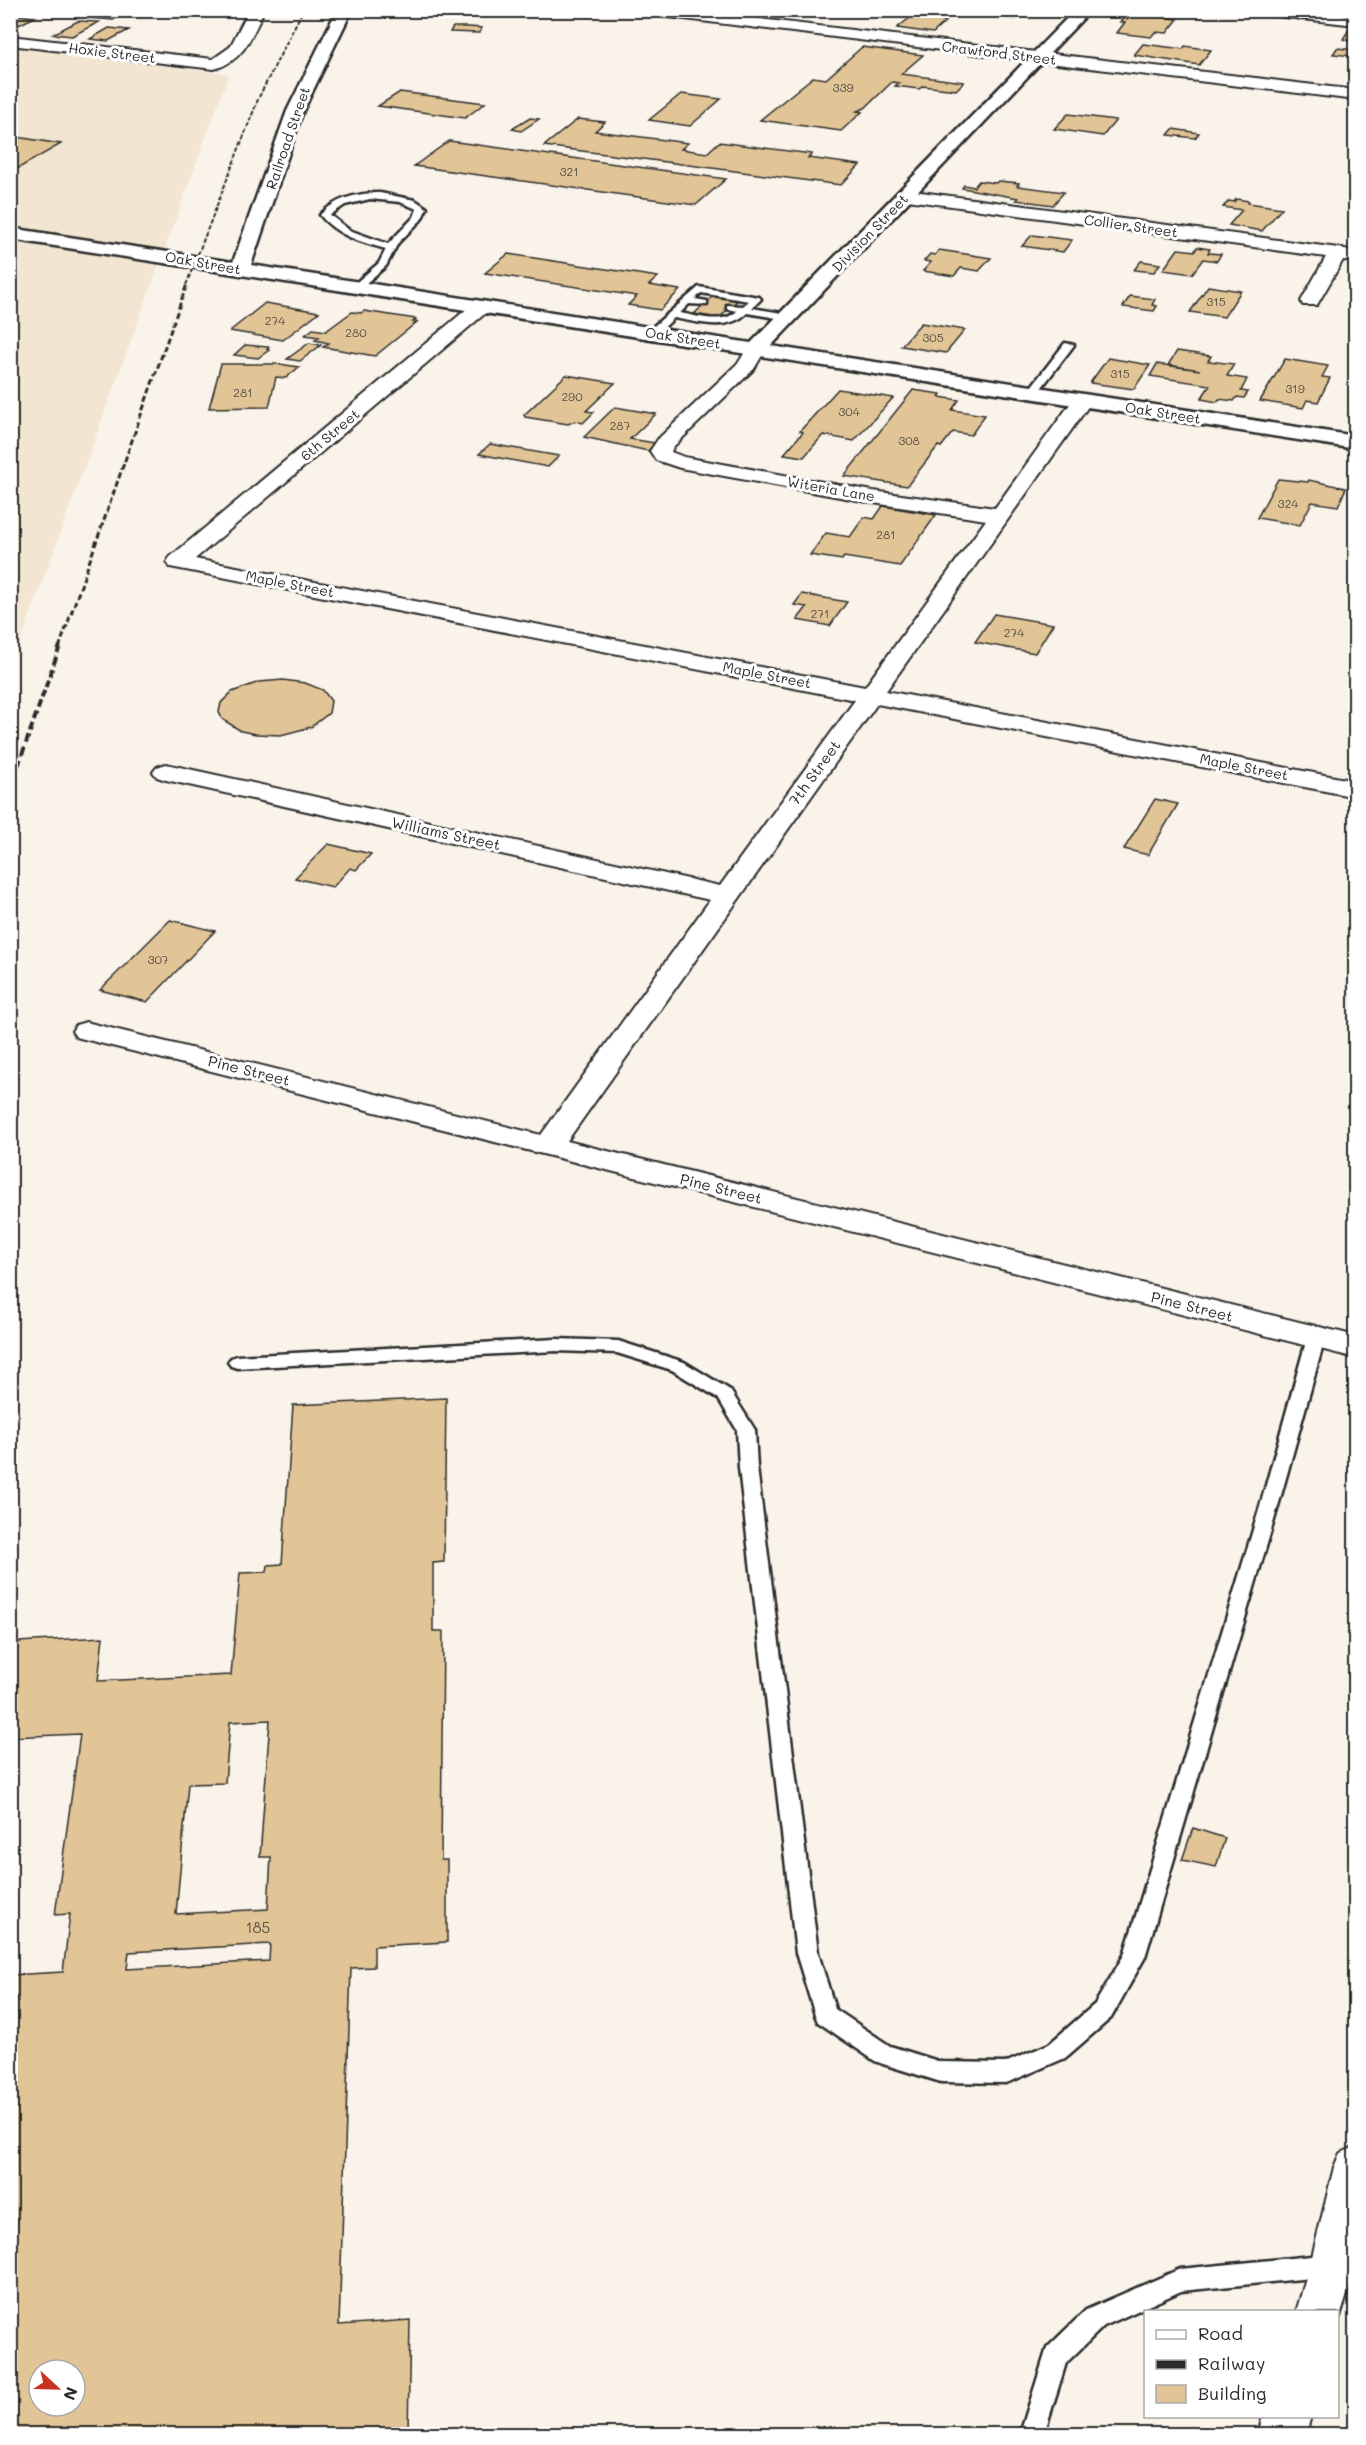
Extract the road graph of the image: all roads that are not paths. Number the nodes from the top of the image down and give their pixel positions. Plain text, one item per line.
1 (257, 10) edge
2 (345, 10) edge
3 (643, 10) edge
4 (1084, 10) edge
5 (1259, 10) edge
6 (1347, 20) dead end
7 (10, 40) edge
8 (1040, 58) junction
9 (1356, 95) edge
10 (906, 195) junction
11 (10, 233) edge
12 (391, 248) junction
13 (1347, 255) edge
14 (240, 270) junction
15 (355, 288) junction
16 (687, 301) junction
17 (1310, 301) dead end
18 (705, 303) dead end
19 (481, 307) junction
20 (730, 308) dead end
21 (745, 310) junction
22 (674, 315) junction
23 (788, 316) junction
24 (652, 333) junction
25 (1069, 345) dead end
26 (756, 349) junction
27 (1032, 393) junction
28 (1082, 401) junction
29 (1356, 443) edge
30 (663, 456) joint
31 (1000, 515) junction
32 (178, 562) joint
33 (870, 695) junction
34 (166, 772) dead end
35 (1356, 789) edge
36 (727, 896) junction
37 (86, 1031) dead end
38 (548, 1146) junction
39 (1316, 1338) junction
40 (1356, 1347) edge
41 (237, 1362) dead end
42 (1356, 2167) edge
43 (1333, 2265) junction
44 (1320, 2310) edge
45 (1286, 2418) edge
46 (1032, 2434) edge
47 (1282, 2434) edge

1 - 7 street, Hoxie Street
2 - 14 main road, Railroad Street
3 - 8 street, Crawford Street
4 - 8 main road, Division Street
5 - 6 street
8 - 9 street, Crawford Street
8 - 10 main road, Division Street
10 - 13 street, Collier Street
10 - 23 main road, Division Street
11 - 14 main road, Oak Street
12 - 12 lane
12 - 15 lane
13 - 17 street
14 - 15 main road, Oak Street
15 - 19 main road, Oak Street
16 - 18 lane
16 - 21 lane
16 - 22 lane
19 - 24 main road, Oak Street
19 - 32 street, 6th Street
20 - 21 lane
21 - 22 lane
21 - 23 lane
22 - 24 lane
23 - 26 main road, Division Street
24 - 26 main road, Oak Street
25 - 27 lane
26 - 27 main road, Oak Street
26 - 30 street, Division Street
27 - 28 main road, Oak Street
28 - 29 main road, Oak Street
28 - 31 street, 7th Street
30 - 31 street, Witeria Lane
31 - 33 street, 7th Street
32 - 33 street, Maple Street
33 - 35 street, Maple Street
33 - 36 street, 7th Street
34 - 36 street, Williams Street
36 - 38 street, 7th Street
37 - 38 street, Pine Street
38 - 39 street, Pine Street
39 - 40 street, Pine Street
39 - 41 lane
42 - 43 street
43 - 44 street
43 - 46 lane
45 - 47 street

